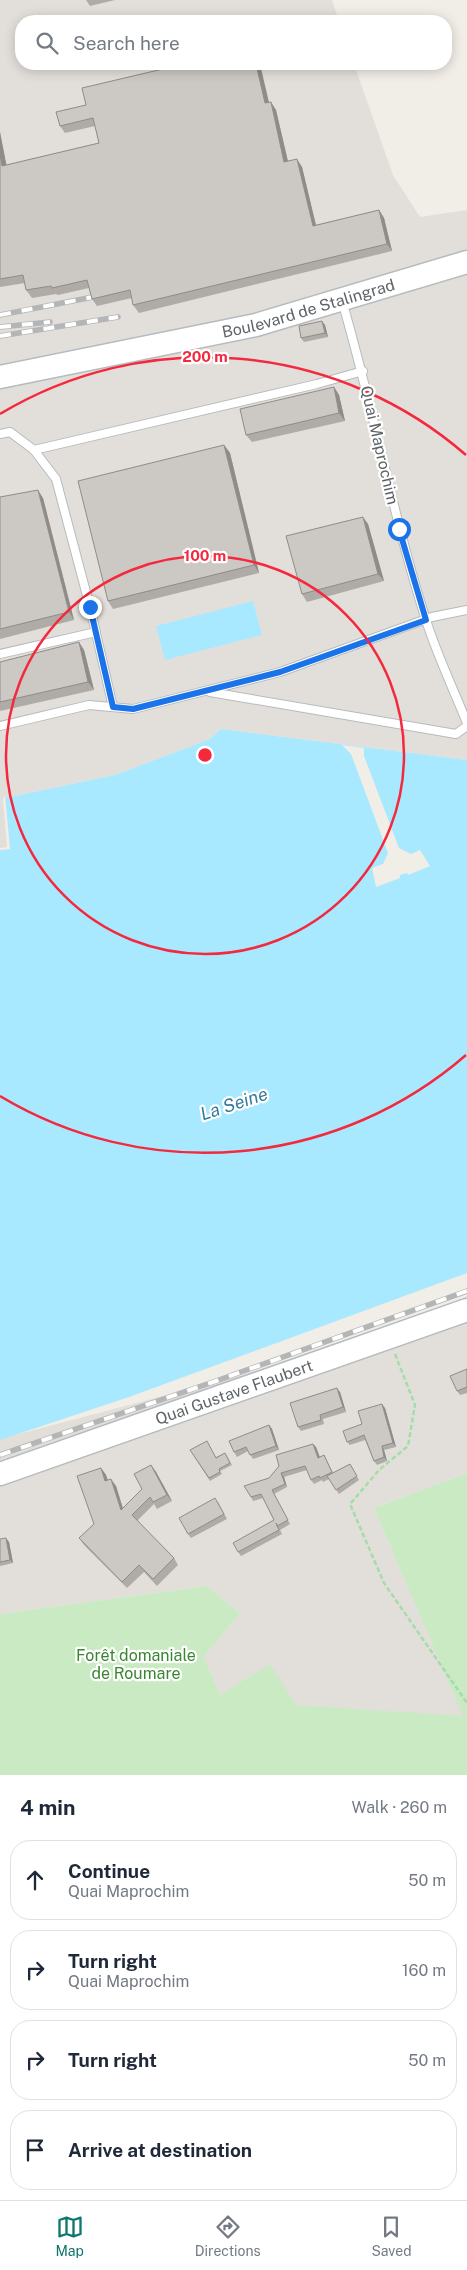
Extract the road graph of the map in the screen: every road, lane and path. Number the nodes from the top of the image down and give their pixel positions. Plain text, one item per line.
1 (467, 262) edge
2 (342, 300) junction
3 (362, 371) junction
4 (0, 377) edge
5 (0, 434) edge
6 (34, 450) junction
7 (467, 610) edge
8 (426, 620) junction
9 (96, 632) junction
10 (0, 654) edge
11 (205, 691) junction
12 (113, 707) junction
13 (467, 724) edge
14 (0, 726) edge
15 (467, 1310) edge
16 (395, 1354) dead end
17 (0, 1474) edge
18 (467, 1703) edge

1 - 2 main road, Boulevard de Stalingrad
2 - 3 lane, Quai Maprochim
2 - 4 main road, Boulevard de Stalingrad
3 - 6 lane
3 - 8 lane, Quai Maprochim
5 - 6 lane
6 - 9 lane
7 - 8 lane, Quai Maprochim
8 - 11 lane, Quai Maprochim
8 - 13 lane, Quai Maprochim
9 - 10 lane
9 - 12 lane
11 - 12 lane, Quai Maprochim
11 - 13 lane, Quai Maprochim
12 - 14 lane, Quai Maprochim
15 - 17 main road, Quai Gustave Flaubert
16 - 18 path

